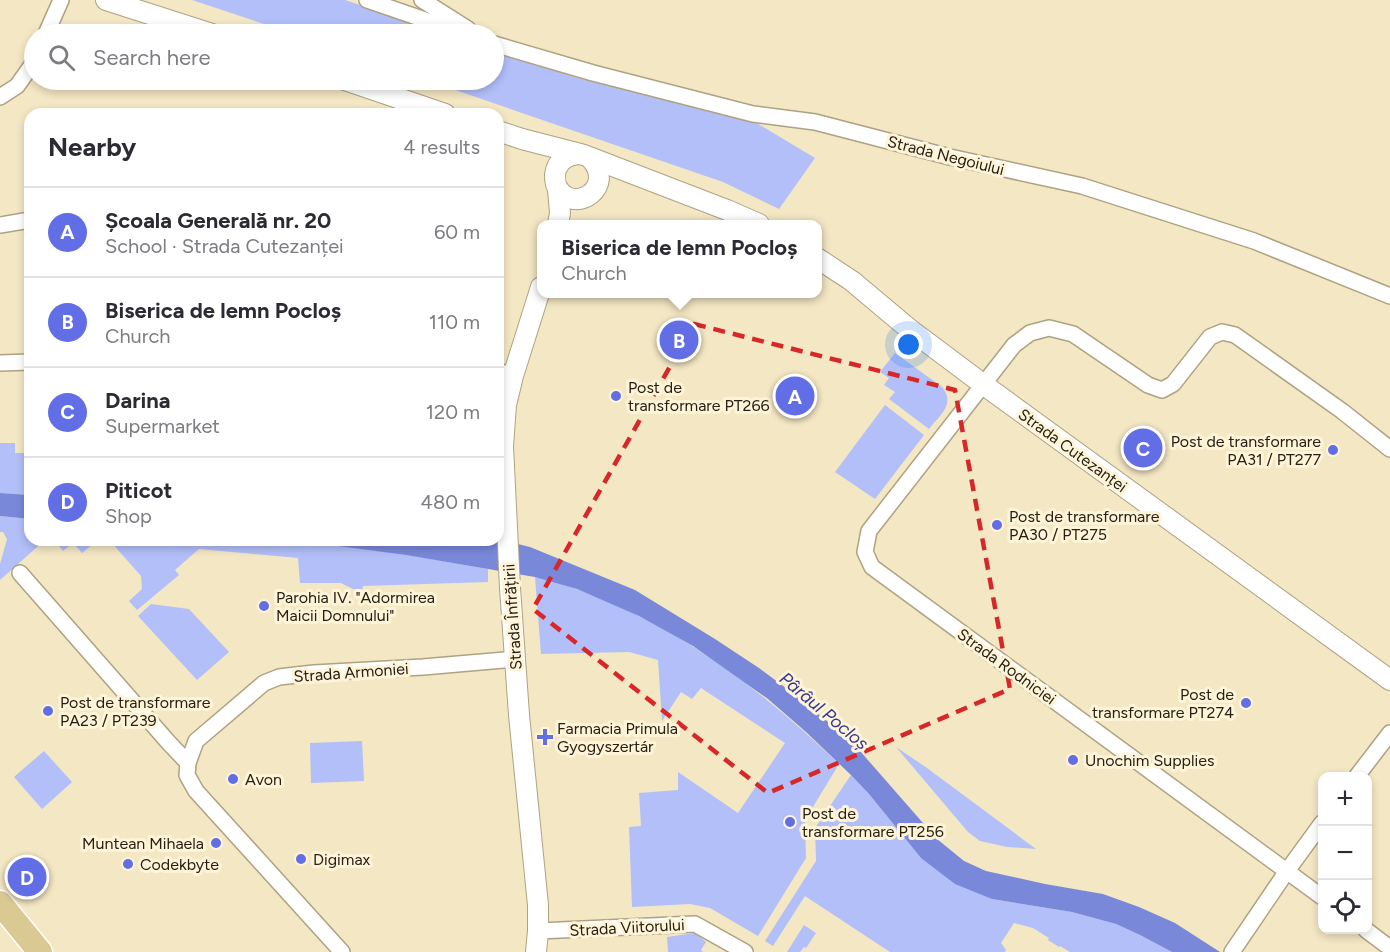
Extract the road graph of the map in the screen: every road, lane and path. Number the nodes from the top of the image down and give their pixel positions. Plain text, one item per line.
1 (60, 0) edge
2 (106, 0) edge
3 (367, 0) edge
4 (422, 0) edge
5 (50, 24) edge
6 (181, 24) edge
7 (437, 24) edge
8 (459, 24) edge
9 (504, 47) edge
10 (24, 76) edge
11 (374, 90) edge
12 (0, 97) edge
13 (427, 108) edge
14 (504, 125) edge
15 (504, 133) edge
16 (522, 139) junction
17 (584, 156) junction
18 (557, 182) junction
19 (650, 182) junction
20 (589, 194) junction
21 (559, 220) edge
22 (565, 220) edge
23 (748, 220) edge
24 (24, 221) edge
25 (0, 225) edge
26 (822, 261) edge
27 (1390, 296) edge
28 (537, 297) edge
29 (24, 362) edge
30 (0, 363) edge
31 (506, 374) edge
32 (984, 385) junction
33 (504, 432) edge
34 (1390, 449) edge
35 (504, 469) edge
36 (20, 573) dead end
37 (515, 659) junction
38 (1390, 680) edge
39 (1390, 733) edge
40 (188, 763) junction
41 (1362, 772) edge
42 (1321, 826) edge
43 (1287, 870) junction
44 (1318, 893) edge
45 (0, 903) edge
46 (538, 931) junction
47 (1371, 934) edge
48 (1390, 948) edge
49 (1233, 950) edge
50 (40, 952) edge
51 (342, 952) edge
52 (536, 952) edge
53 (745, 952) edge

1 - 5 street
2 - 6 street
3 - 7 street
4 - 8 street
9 - 27 street, Strada Negoiului
10 - 12 street
11 - 13 street
14 - 19 street
15 - 16 street
16 - 17 street
16 - 18 street
17 - 18 street
17 - 19 street
17 - 20 street
18 - 20 street
18 - 21 street
19 - 20 street
19 - 23 street
20 - 22 street
24 - 25 street
26 - 32 street, Strada Cutezanței
28 - 31 street, Strada Înfrățirii
29 - 30 street
31 - 33 street, Strada Înfrățirii
32 - 34 street, Strada Rodniciei
32 - 38 street, Strada Cutezanței
32 - 43 street, Strada Rodniciei
35 - 37 street, Strada Înfrățirii
36 - 40 street
37 - 40 street, Strada Armoniei
37 - 46 street, Strada Înfrățirii
39 - 41 street
40 - 51 street
42 - 43 street
43 - 44 street, Strada Rodniciei
43 - 49 street
45 - 50 main road
46 - 52 street, Strada Înfrățirii
46 - 53 street, Strada Viitorului
47 - 48 street

